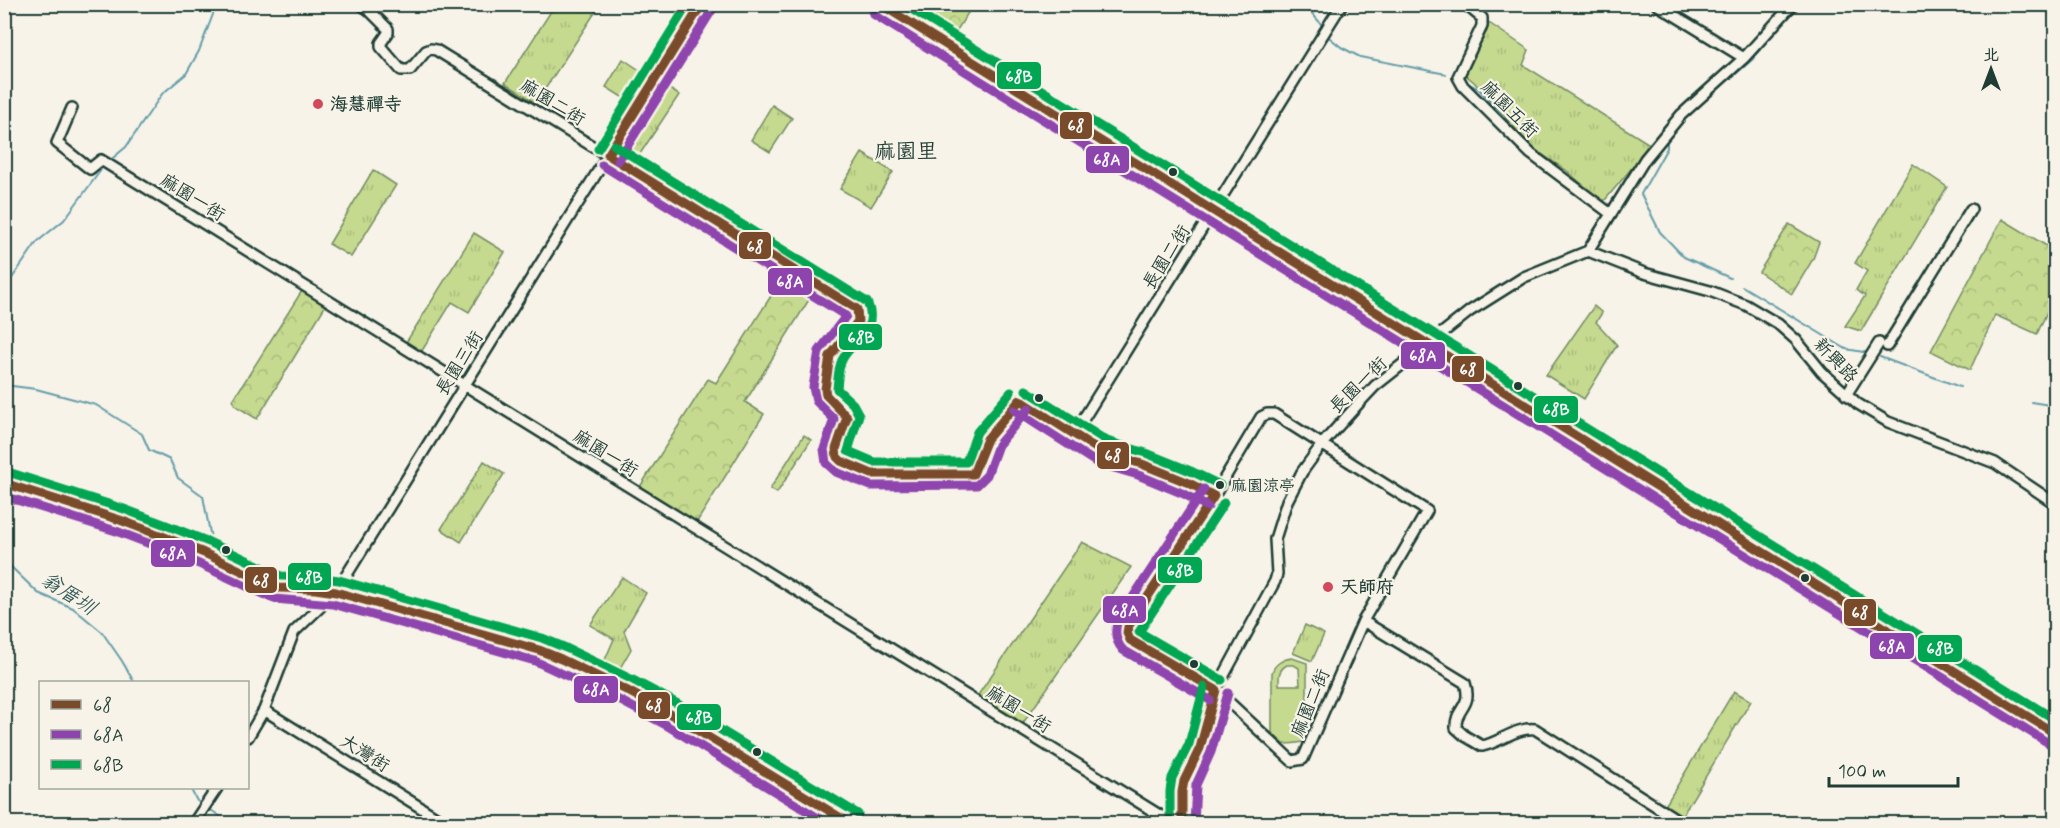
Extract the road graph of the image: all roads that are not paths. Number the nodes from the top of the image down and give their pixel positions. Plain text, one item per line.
1 (360, 4) edge
2 (702, 4) edge
3 (879, 4) edge
4 (1342, 4) edge
5 (1465, 4) edge
6 (1656, 4) edge
7 (1793, 4) edge
8 (1743, 58) junction
9 (72, 108) dead end
10 (608, 155) junction
11 (1971, 209) dead end
12 (1213, 212) junction
13 (1611, 214) junction
14 (1588, 251) junction
15 (1428, 344) junction
16 (464, 385) junction
17 (1846, 395) junction
18 (1074, 434) junction
19 (1323, 444) junction
20 (4, 483) edge
21 (1214, 496) junction
22 (2055, 504) edge
23 (336, 592) junction
24 (1363, 621) junction
25 (1216, 690) junction
26 (264, 710) junction
27 (2055, 734) edge
28 (249, 735) edge
29 (215, 791) edge
30 (193, 824) edge
31 (447, 824) edge
32 (852, 824) edge
33 (1174, 824) edge
34 (1182, 824) edge
35 (1684, 824) edge

1 - 10 street, 麻園二街
2 - 10 street, 長園三街
3 - 12 street
4 - 12 street, 長園二街
5 - 13 street, 麻園五街
6 - 8 street
7 - 8 street
8 - 13 street
9 - 16 street, 麻園一街
10 - 16 street, 長園三街
10 - 18 street, 麻園二街
11 - 17 street
12 - 15 street
12 - 18 street, 長園二街
13 - 14 street
14 - 15 street, 長園一街
14 - 17 street, 新興路
15 - 19 street, 長園一街
15 - 27 street
16 - 23 street, 長園三街
16 - 33 street, 麻園一街
17 - 22 street, 新興路
18 - 21 street, 麻園二街
19 - 21 street
19 - 24 street
19 - 25 street, 長園一街
20 - 23 street
21 - 25 street, 麻園二街
23 - 26 street, 長園三街
23 - 32 street
24 - 25 street, 麻園二街
24 - 35 street
25 - 34 street, 長園一街
26 - 28 street, 長園三街
26 - 31 street, 大灣街
29 - 30 street

